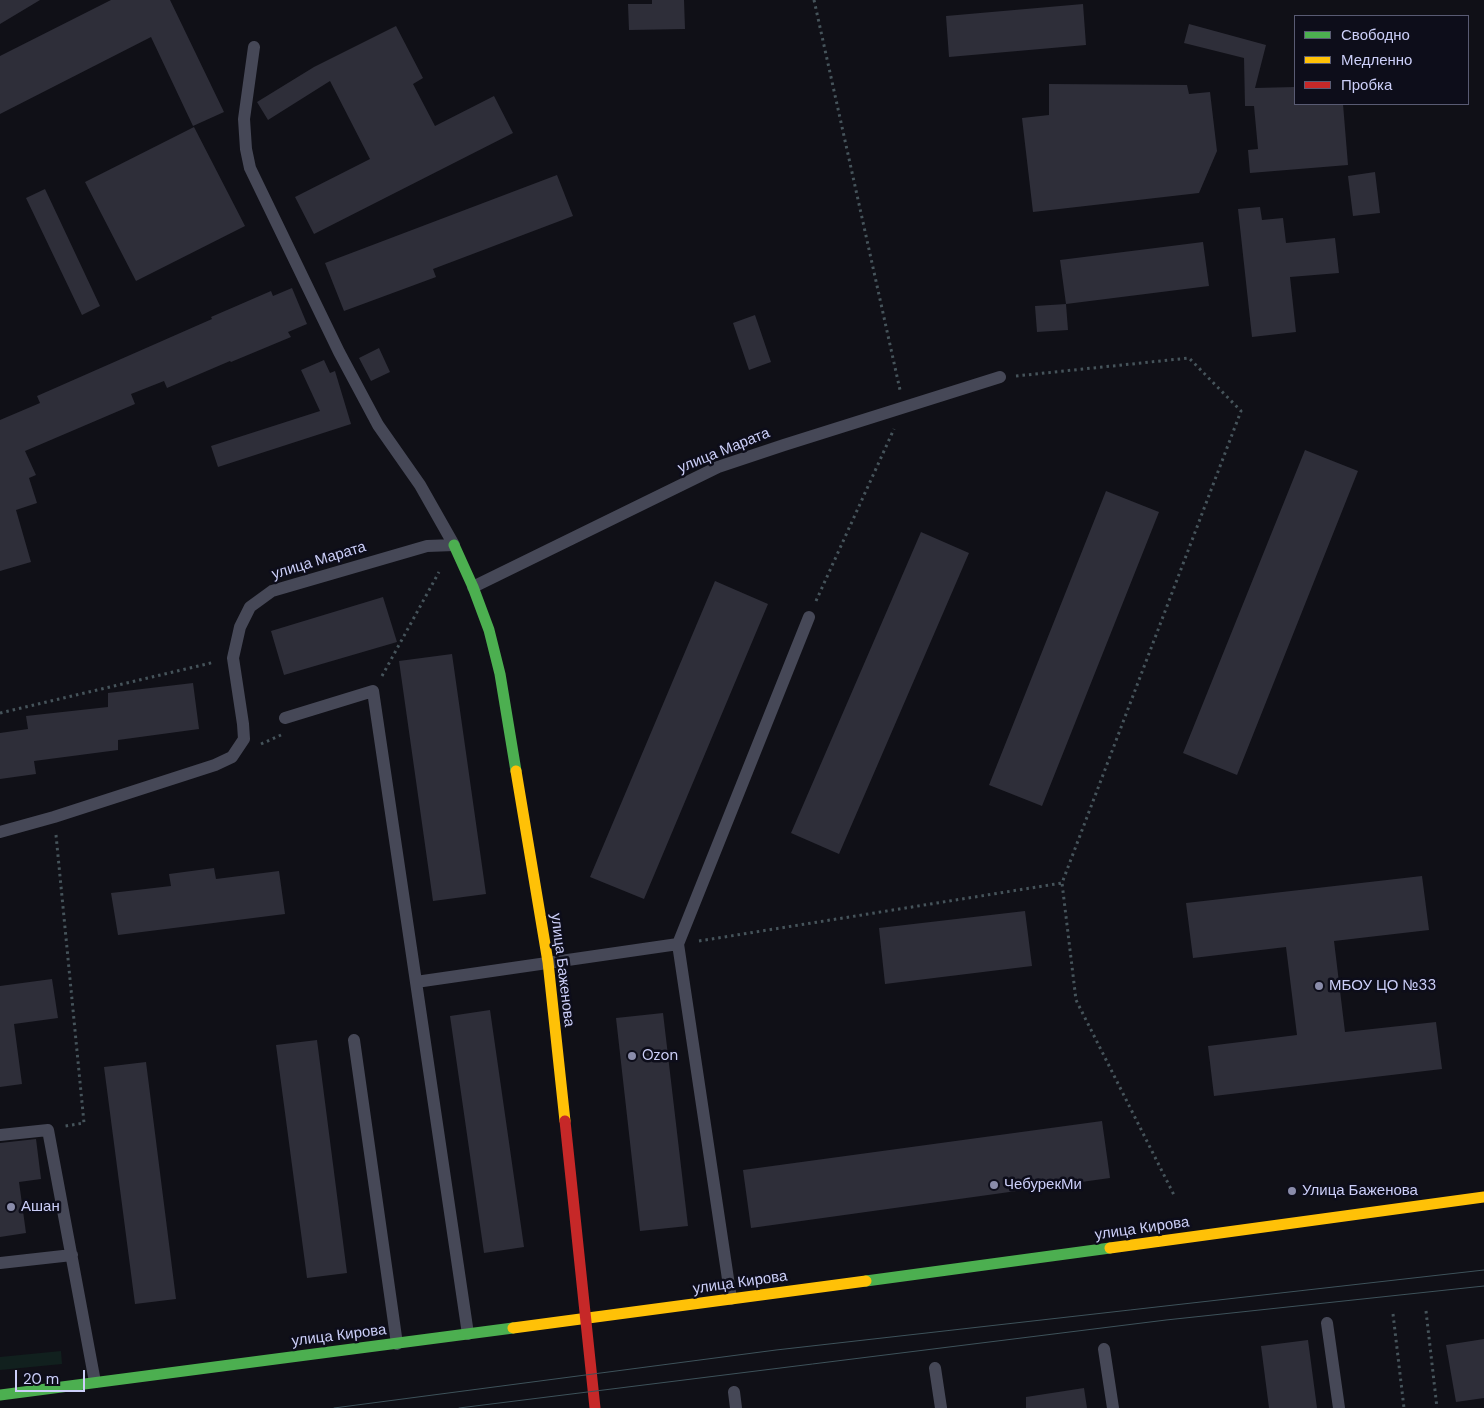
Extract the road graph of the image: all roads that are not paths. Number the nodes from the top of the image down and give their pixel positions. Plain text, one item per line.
1 (254, 47) dead end
2 (1000, 378) road end
3 (454, 545) junction
4 (473, 587) junction
5 (809, 617) road end
6 (284, 718) dead end
7 (0, 832) edge
8 (678, 944) junction
9 (548, 962) junction
10 (416, 982) junction
11 (354, 1040) dead end
12 (0, 1135) edge
13 (1484, 1197) edge
14 (72, 1255) junction
15 (0, 1264) edge
16 (731, 1299) junction
17 (585, 1319) junction
18 (1327, 1323) dead end
19 (468, 1334) junction
20 (397, 1344) junction
21 (1104, 1349) dead end
22 (935, 1368) dead end
23 (96, 1382) junction
24 (734, 1392) dead end
25 (2, 1395) edge
26 (6, 1408) edge
27 (595, 1408) edge
28 (736, 1408) edge
29 (941, 1408) edge
30 (1113, 1408) edge
31 (1339, 1408) edge

1 - 3 lane
2 - 4 lane, улица Марата
3 - 4 street, улица Баженова
3 - 7 lane, улица Марата
4 - 9 street, улица Баженова
5 - 8 lane
6 - 10 lane
8 - 9 lane
8 - 16 lane
9 - 10 lane
9 - 17 street, улица Баженова
10 - 19 lane
11 - 20 lane
12 - 14 lane
13 - 16 street, улица Кирова
14 - 15 lane
14 - 23 lane
16 - 17 street, улица Кирова
17 - 19 street, улица Кирова
17 - 27 street, улица Баженова
18 - 31 lane
19 - 20 street, улица Кирова
20 - 23 street, улица Кирова
21 - 30 lane
22 - 29 lane
23 - 25 street, улица Кирова
24 - 28 lane
25 - 26 lane

